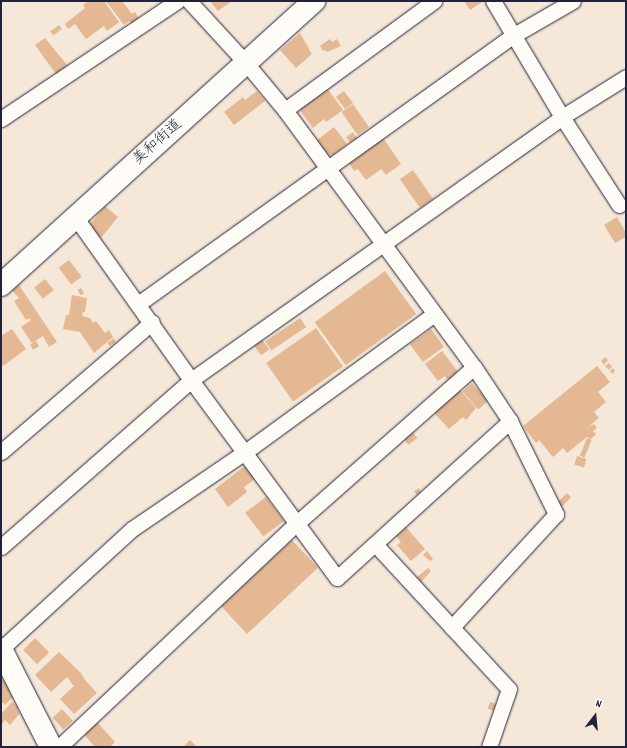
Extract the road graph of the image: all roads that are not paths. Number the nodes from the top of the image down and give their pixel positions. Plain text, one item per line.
1 (177, 1) edge
2 (189, 1) edge
3 (314, 1) edge
4 (434, 1) edge
5 (493, 1) edge
6 (573, 1) edge
7 (514, 35) junction
8 (246, 63) junction
9 (626, 77) edge
10 (285, 110) junction
11 (562, 117) junction
12 (1, 119) edge
13 (328, 168) junction
14 (619, 205) dead end
15 (76, 218) junction
16 (383, 243) junction
17 (2, 283) edge
18 (138, 304) junction
19 (434, 314) junction
20 (152, 322) junction
21 (474, 367) junction
22 (192, 380) junction
23 (510, 421) junction
24 (1, 452) edge
25 (245, 452) junction
26 (297, 523) junction
27 (375, 544) junction
28 (1, 547) edge
29 (452, 627) junction
30 (1, 649) edge
31 (51, 747) edge
32 (59, 747) edge
33 (489, 747) edge

1 - 12 street
2 - 8 street
3 - 8 main road, 美和街道
4 - 10 street
5 - 7 street
6 - 7 street
7 - 11 street
7 - 13 street
8 - 10 street
8 - 15 main road, 美和街道
9 - 11 street
10 - 13 street
11 - 14 street
11 - 16 street
13 - 16 street
13 - 18 street
15 - 17 main road, 美和街道
15 - 18 street
16 - 19 street
16 - 22 street
18 - 20 street
19 - 21 street
19 - 25 street
20 - 22 street
20 - 24 street
21 - 23 street
21 - 26 street
22 - 25 street
22 - 28 street
23 - 27 street
23 - 29 street
25 - 26 street
25 - 30 street
26 - 27 street
26 - 32 street
27 - 29 street
29 - 33 street
30 - 31 main road

